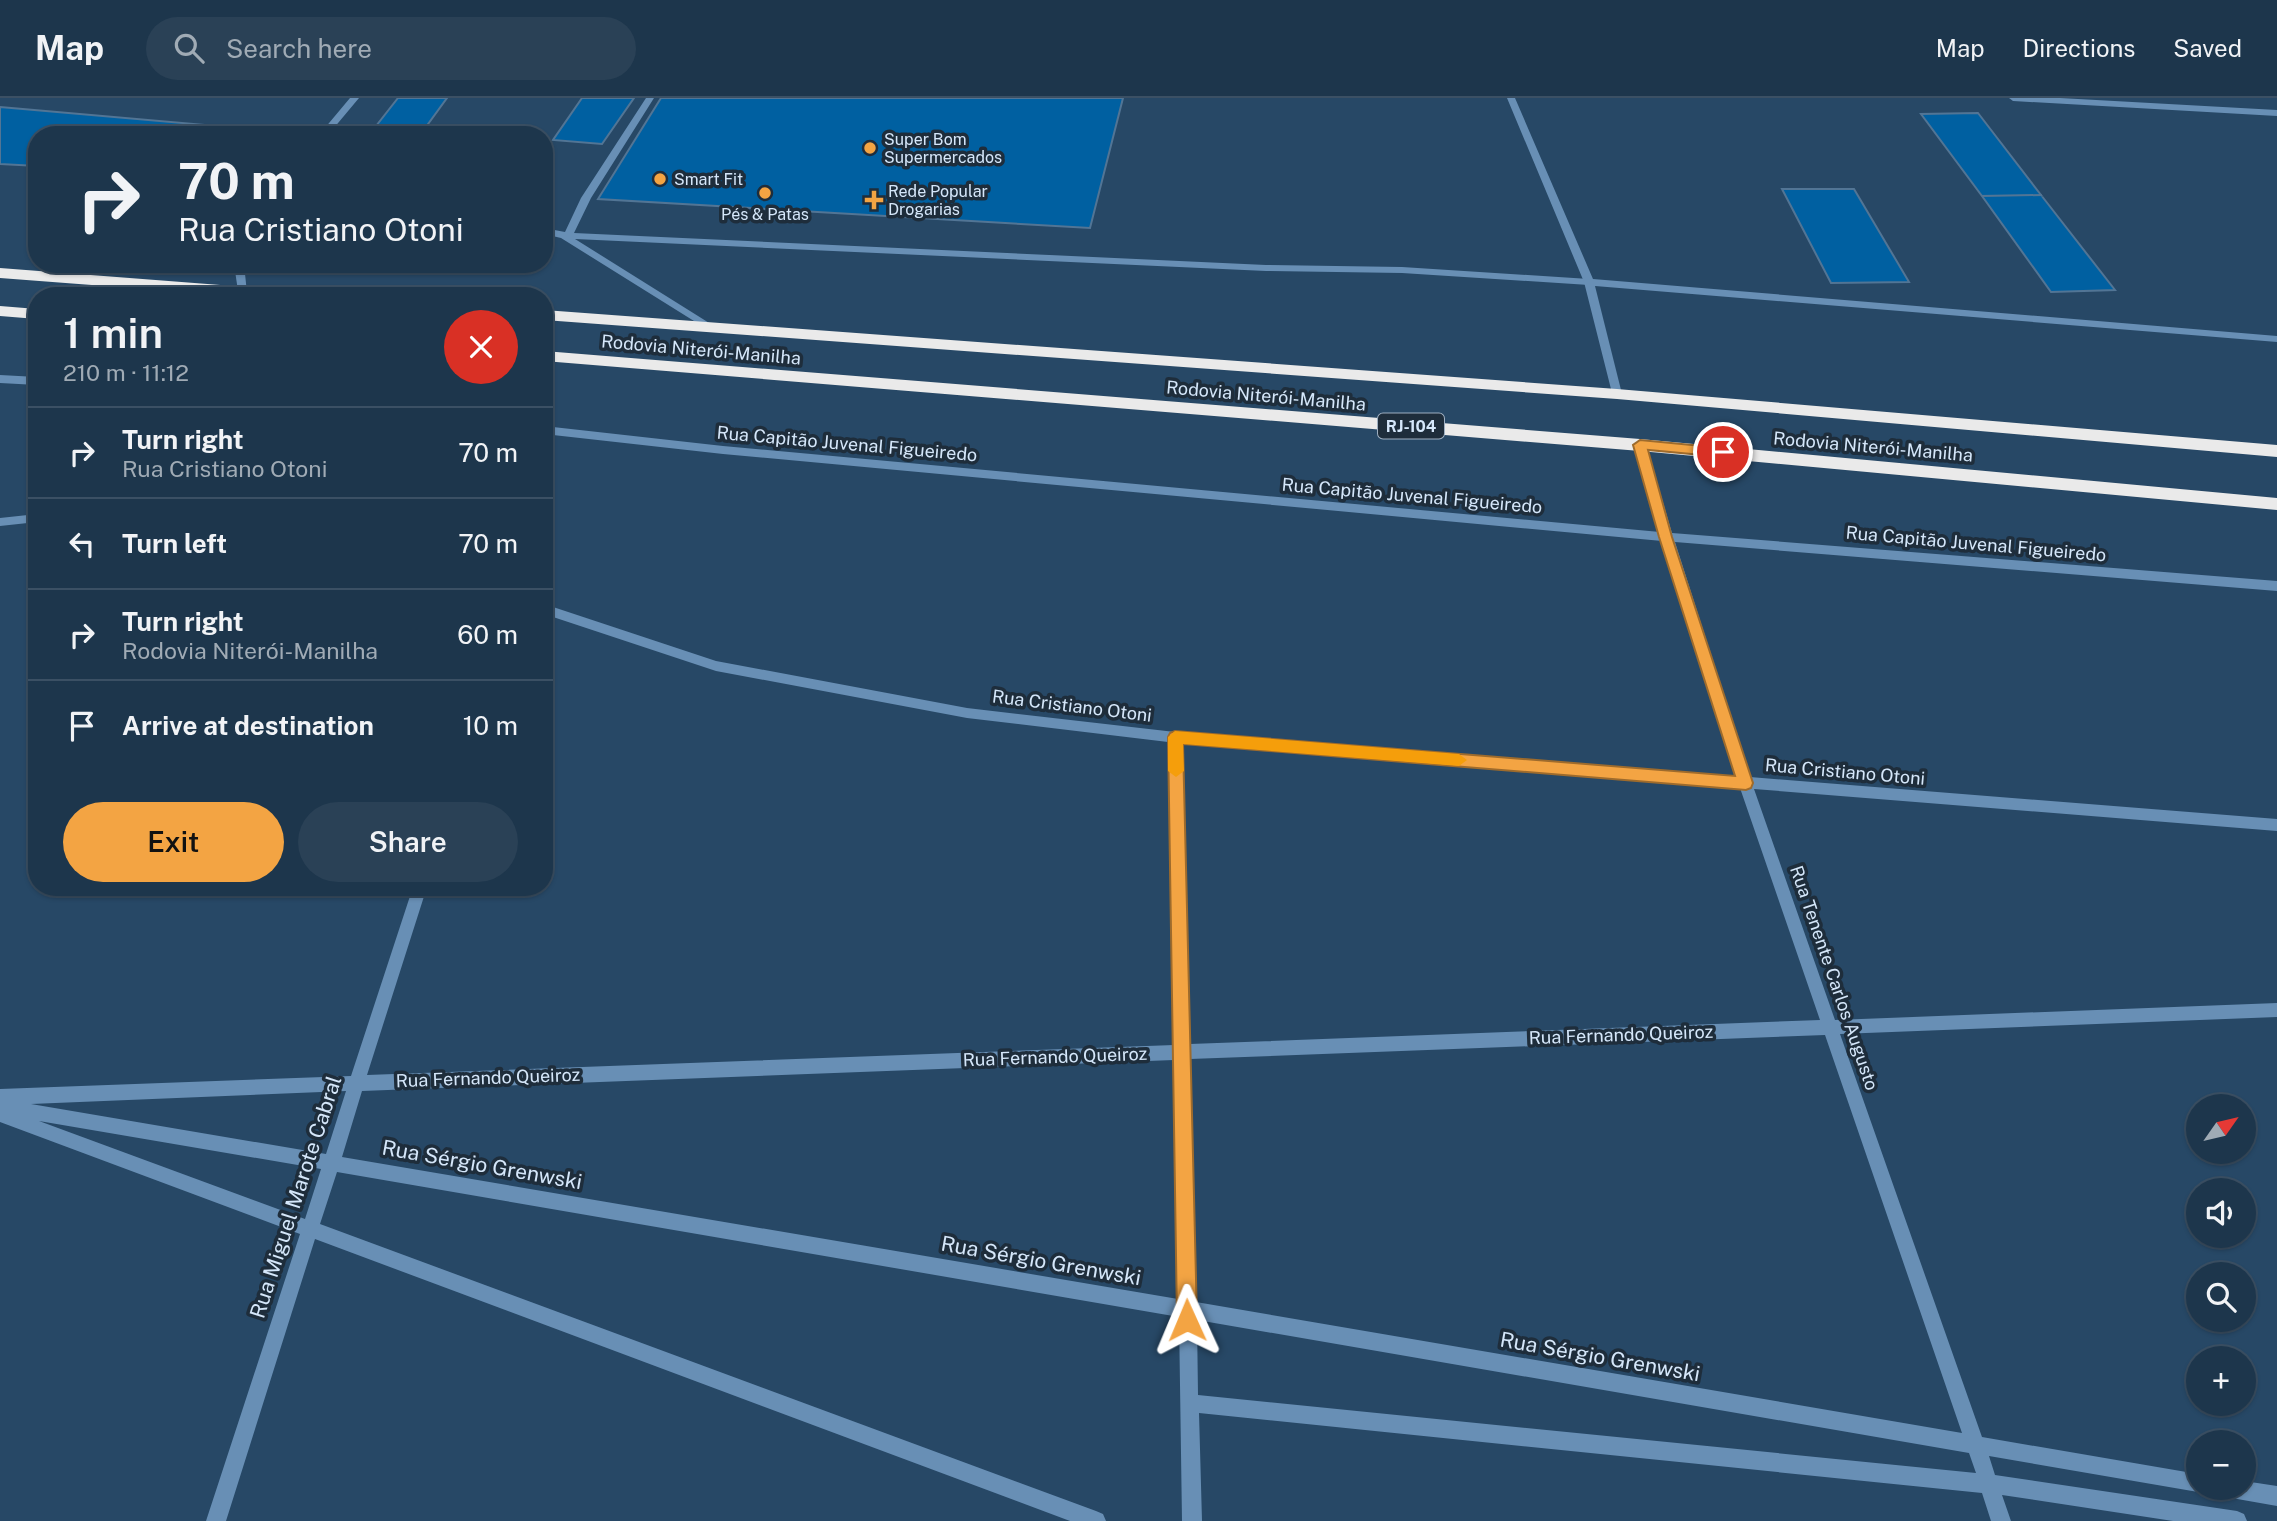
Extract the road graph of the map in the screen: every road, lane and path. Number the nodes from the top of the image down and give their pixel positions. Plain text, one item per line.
1 (355, 98) edge
2 (650, 98) edge
3 (1511, 98) edge
4 (2012, 98) edge
5 (2277, 113) edge
6 (331, 126) edge
7 (553, 233) edge
8 (565, 236) junction
9 (0, 273) edge
10 (85, 273) edge
11 (64, 278) junction
12 (1588, 282) junction
13 (188, 287) edge
14 (0, 311) edge
15 (28, 313) edge
16 (553, 316) edge
17 (710, 328) junction
18 (2277, 339) edge
19 (553, 357) edge
20 (0, 379) edge
21 (28, 380) edge
22 (1617, 394) junction
23 (553, 431) edge
24 (1640, 445) junction
25 (2277, 451) edge
26 (2277, 504) edge
27 (28, 519) edge
28 (0, 522) edge
29 (1666, 537) junction
30 (2277, 586) edge
31 (553, 612) edge
32 (1175, 737) junction
33 (1746, 783) junction
34 (2277, 825) edge
35 (417, 896) edge
36 (2277, 1010) edge
37 (0, 1097) edge
38 (0, 1106) edge
39 (0, 1115) edge
40 (1189, 1403) junction
41 (2186, 1481) edge
42 (1989, 1484) junction
43 (2256, 1493) edge
44 (2277, 1496) edge
45 (216, 1521) edge
46 (1096, 1521) edge
47 (1192, 1521) edge
48 (2001, 1521) edge
49 (2237, 1521) edge

1 - 6 street
2 - 8 street
3 - 12 street
4 - 5 street
7 - 8 street
8 - 12 street
8 - 17 street
9 - 11 highway
10 - 11 street
11 - 13 highway
12 - 18 street
12 - 22 street
14 - 15 highway
16 - 17 highway, Rodovia Niterói-Manilha
17 - 22 highway, Rodovia Niterói-Manilha
19 - 24 highway, Rodovia Niterói-Manilha / RJ-104
20 - 21 street
22 - 25 highway, Rodovia Niterói-Manilha
23 - 29 street, Rua Capitão Juvenal Figueiredo
24 - 26 highway, Rodovia Niterói-Manilha / RJ-104
24 - 29 street, Rua Tenente Carlos Augusto
27 - 28 street
29 - 30 street, Rua Capitão Juvenal Figueiredo
29 - 33 street, Rua Tenente Carlos Augusto
31 - 32 street, Rua Cristiano Otoni
32 - 33 street, Rua Cristiano Otoni
32 - 40 street
33 - 34 street, Rua Cristiano Otoni
33 - 42 street, Rua Tenente Carlos Augusto
35 - 45 street, Rua Miguel Marote Cabral
36 - 37 street, Rua Fernando Queiroz
38 - 41 street, Rua Sérgio Grenwski
39 - 46 street
40 - 42 street
40 - 47 street
42 - 48 street, Rua Tenente Carlos Augusto
42 - 49 street
43 - 44 street

